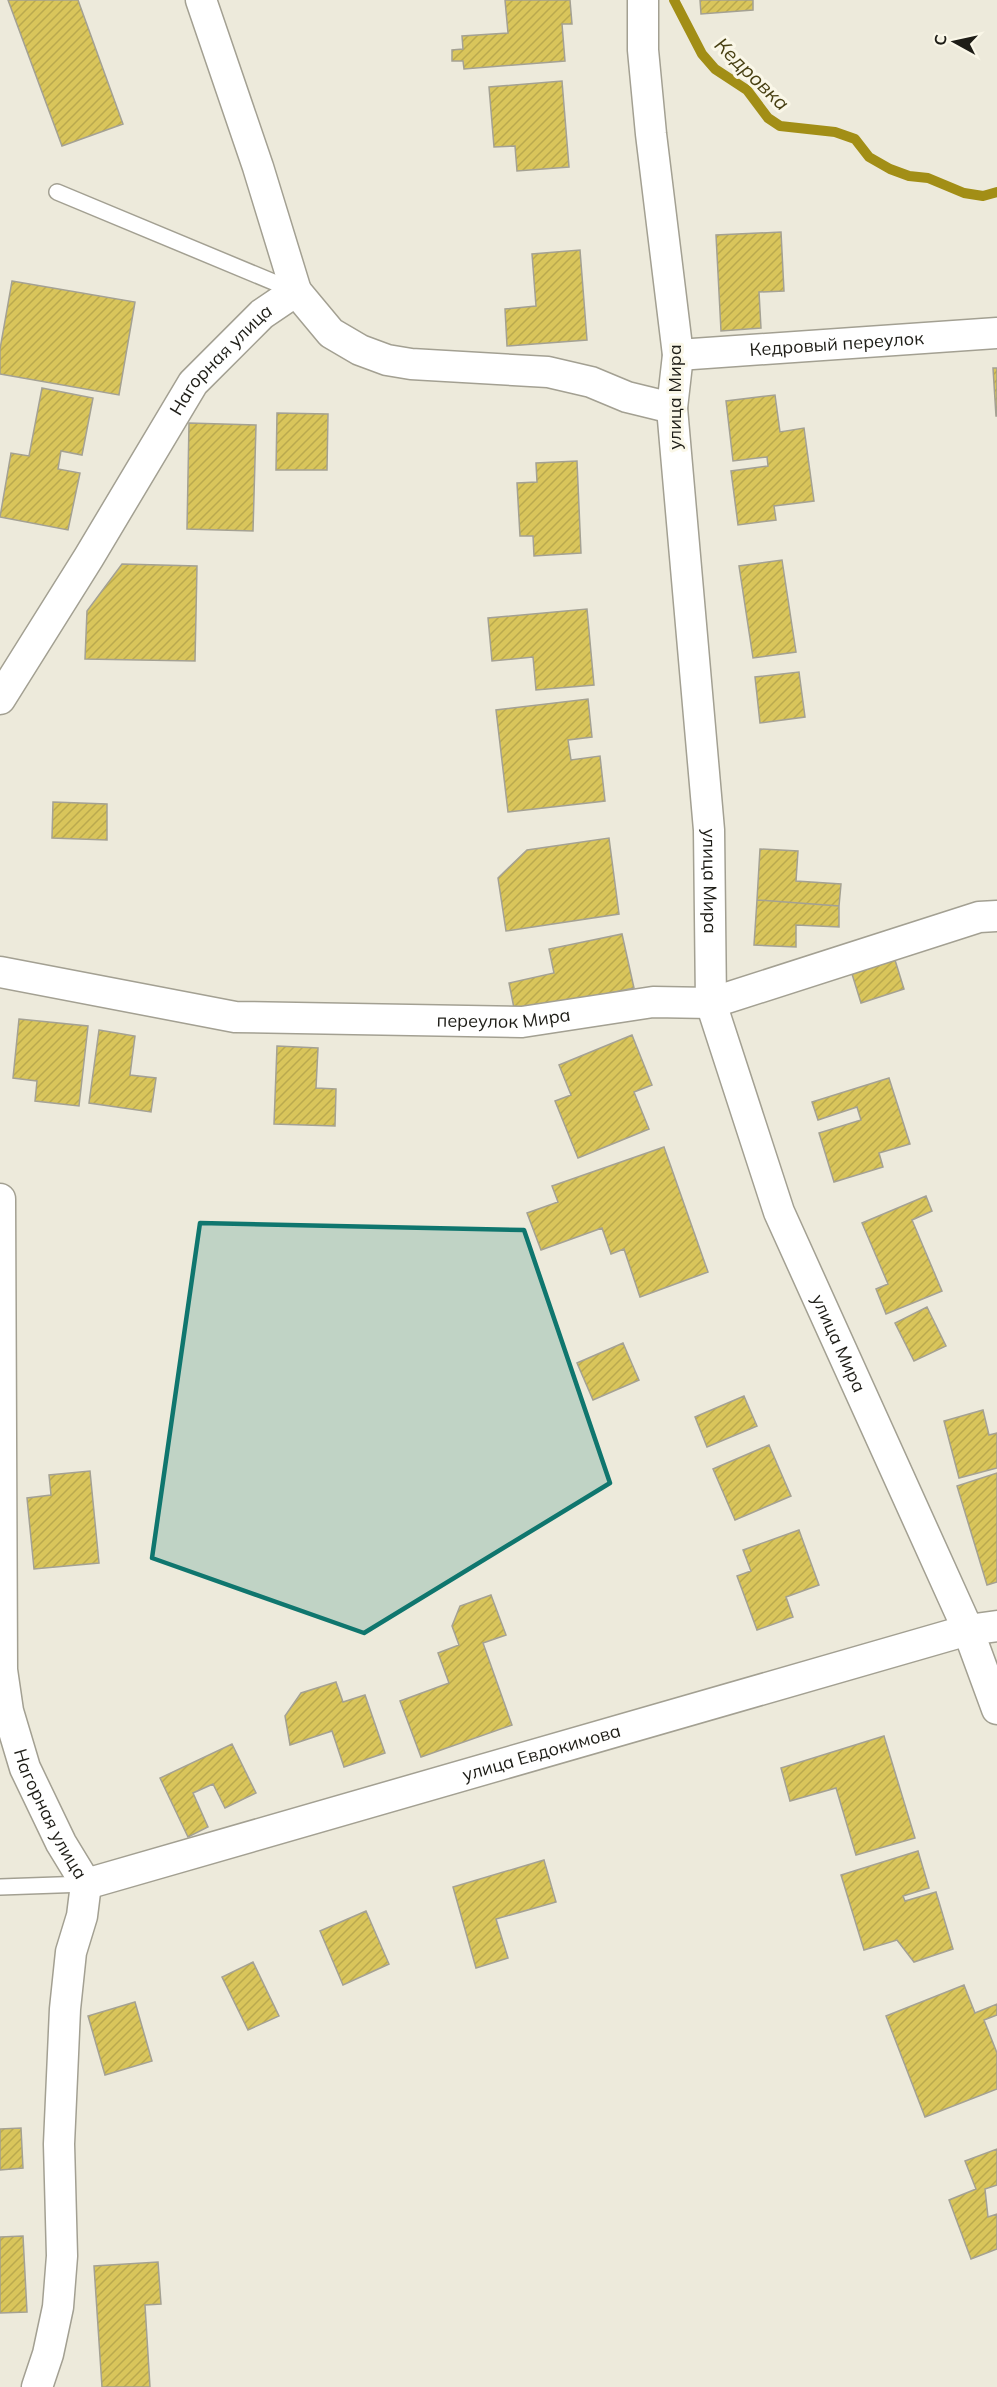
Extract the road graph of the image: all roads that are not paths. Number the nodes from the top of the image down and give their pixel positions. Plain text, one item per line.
1 (201, 0) edge
2 (643, 0) edge
3 (57, 192) dead end
4 (296, 291) junction
5 (997, 333) edge
6 (678, 355) junction
7 (672, 408) junction
8 (0, 699) edge
9 (997, 916) edge
10 (0, 972) edge
11 (711, 1003) junction
12 (0, 1199) edge
13 (997, 1626) edge
14 (968, 1630) junction
15 (997, 1709) edge
16 (86, 1884) junction
17 (0, 1887) edge
18 (37, 2387) edge

1 - 4 street
2 - 6 street, улица Мира
3 - 4 lane
4 - 7 street
4 - 8 street, Нагорная улица
5 - 6 street, Кедровый переулок
6 - 7 street, улица Мира
7 - 11 street, улица Мира
9 - 11 street, переулок Мира
10 - 11 street, переулок Мира
11 - 14 street, улица Мира
12 - 16 street, Нагорная улица
13 - 14 street, улица Евдокимова
14 - 15 street, улица Мира
14 - 16 street, улица Евдокимова
16 - 17 lane
16 - 18 street, Нагорная улица

